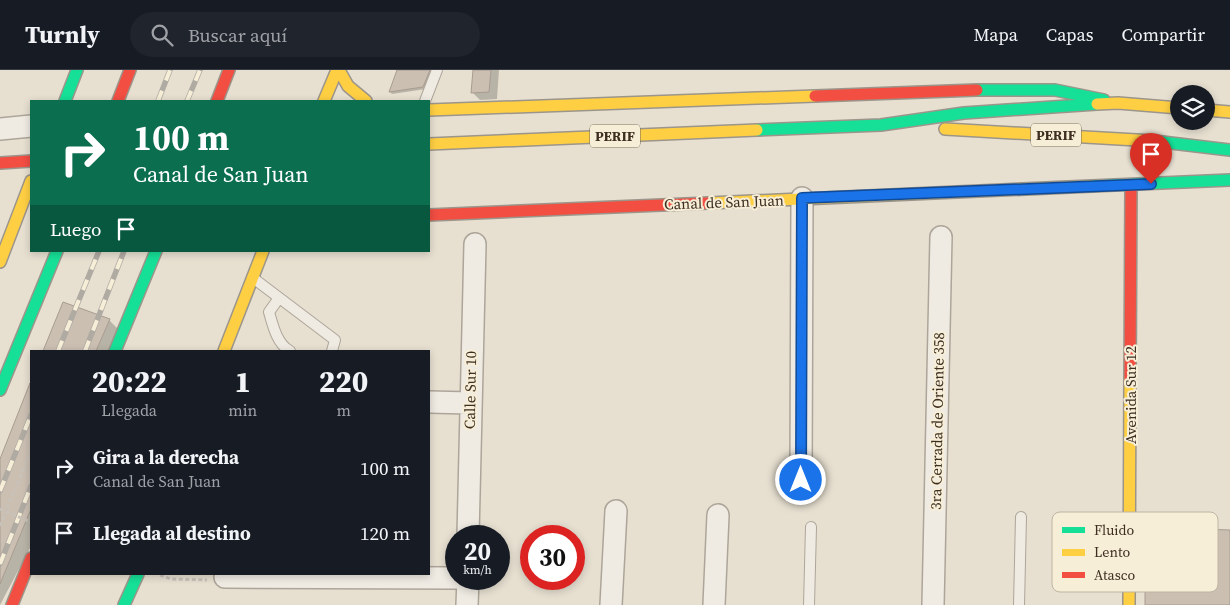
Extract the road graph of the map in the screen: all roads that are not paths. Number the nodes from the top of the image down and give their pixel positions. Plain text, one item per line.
1 (77, 70) edge
2 (130, 70) edge
3 (229, 70) edge
4 (338, 70) edge
5 (438, 70) edge
6 (65, 100) edge
7 (118, 100) edge
8 (217, 100) edge
9 (324, 100) edge
10 (365, 100) edge
11 (424, 100) edge
12 (1118, 103) junction
13 (1170, 107) edge
14 (431, 111) edge
15 (1215, 111) edge
16 (1230, 112) edge
17 (881, 125) junction
18 (30, 126) edge
19 (0, 129) edge
20 (430, 144) edge
21 (1230, 150) edge
22 (30, 161) edge
23 (0, 163) edge
24 (1230, 180) edge
25 (30, 184) edge
26 (1132, 185) junction
27 (802, 198) junction
28 (430, 207) edge
29 (446, 214) junction
30 (430, 215) edge
31 (0, 224) edge
32 (15, 224) junction
33 (941, 238) dead end
34 (475, 244) dead end
35 (57, 252) edge
36 (156, 252) edge
37 (262, 252) edge
38 (0, 262) edge
39 (253, 277) junction
40 (279, 298) junction
41 (115, 350) edge
42 (224, 350) edge
43 (288, 350) edge
44 (332, 350) edge
45 (0, 390) edge
46 (430, 402) edge
47 (470, 403) junction
48 (801, 480) dead end
49 (616, 511) dead end
50 (1130, 512) edge
51 (718, 515) dead end
52 (1021, 517) dead end
53 (468, 525) edge
54 (811, 527) dead end
55 (30, 560) edge
56 (138, 575) edge
57 (225, 577) dead end
58 (445, 578) edge
59 (468, 590) edge
60 (1129, 592) edge
61 (12, 605) edge
62 (124, 605) edge
63 (467, 605) edge
64 (611, 605) edge
65 (714, 605) edge
66 (809, 605) edge
67 (933, 605) edge
68 (1019, 605) edge
69 (1129, 605) edge

1 - 6 main road
2 - 7 main road
3 - 8 main road
4 - 9 main road
4 - 10 main road
5 - 11 lane
12 - 13 main road, PERIF
12 - 14 main road
12 - 17 main road, PERIF
15 - 16 main road
17 - 20 main road, PERIF
17 - 21 main road, PERIF
18 - 19 street
22 - 23 main road
24 - 26 main road, Canal de San Juan
25 - 32 main road
26 - 27 main road, Canal de San Juan
26 - 50 main road, Avenida Sur 12
27 - 29 main road, Canal de San Juan
27 - 48 street
28 - 29 main road
29 - 30 main road, Canal de San Juan
31 - 32 main road
32 - 38 main road
33 - 67 street, 3ra Cerrada de Oriente 358
34 - 47 street, Calle Sur 10
35 - 45 main road
36 - 41 main road
37 - 39 main road
39 - 40 lane
39 - 42 main road
40 - 43 lane
40 - 44 lane
46 - 47 street
47 - 53 street, Calle Sur 10
49 - 64 street
51 - 65 street
52 - 68 lane
54 - 66 lane
55 - 61 main road
56 - 62 main road
57 - 58 street
59 - 63 street
60 - 69 main road, Avenida Sur 12

